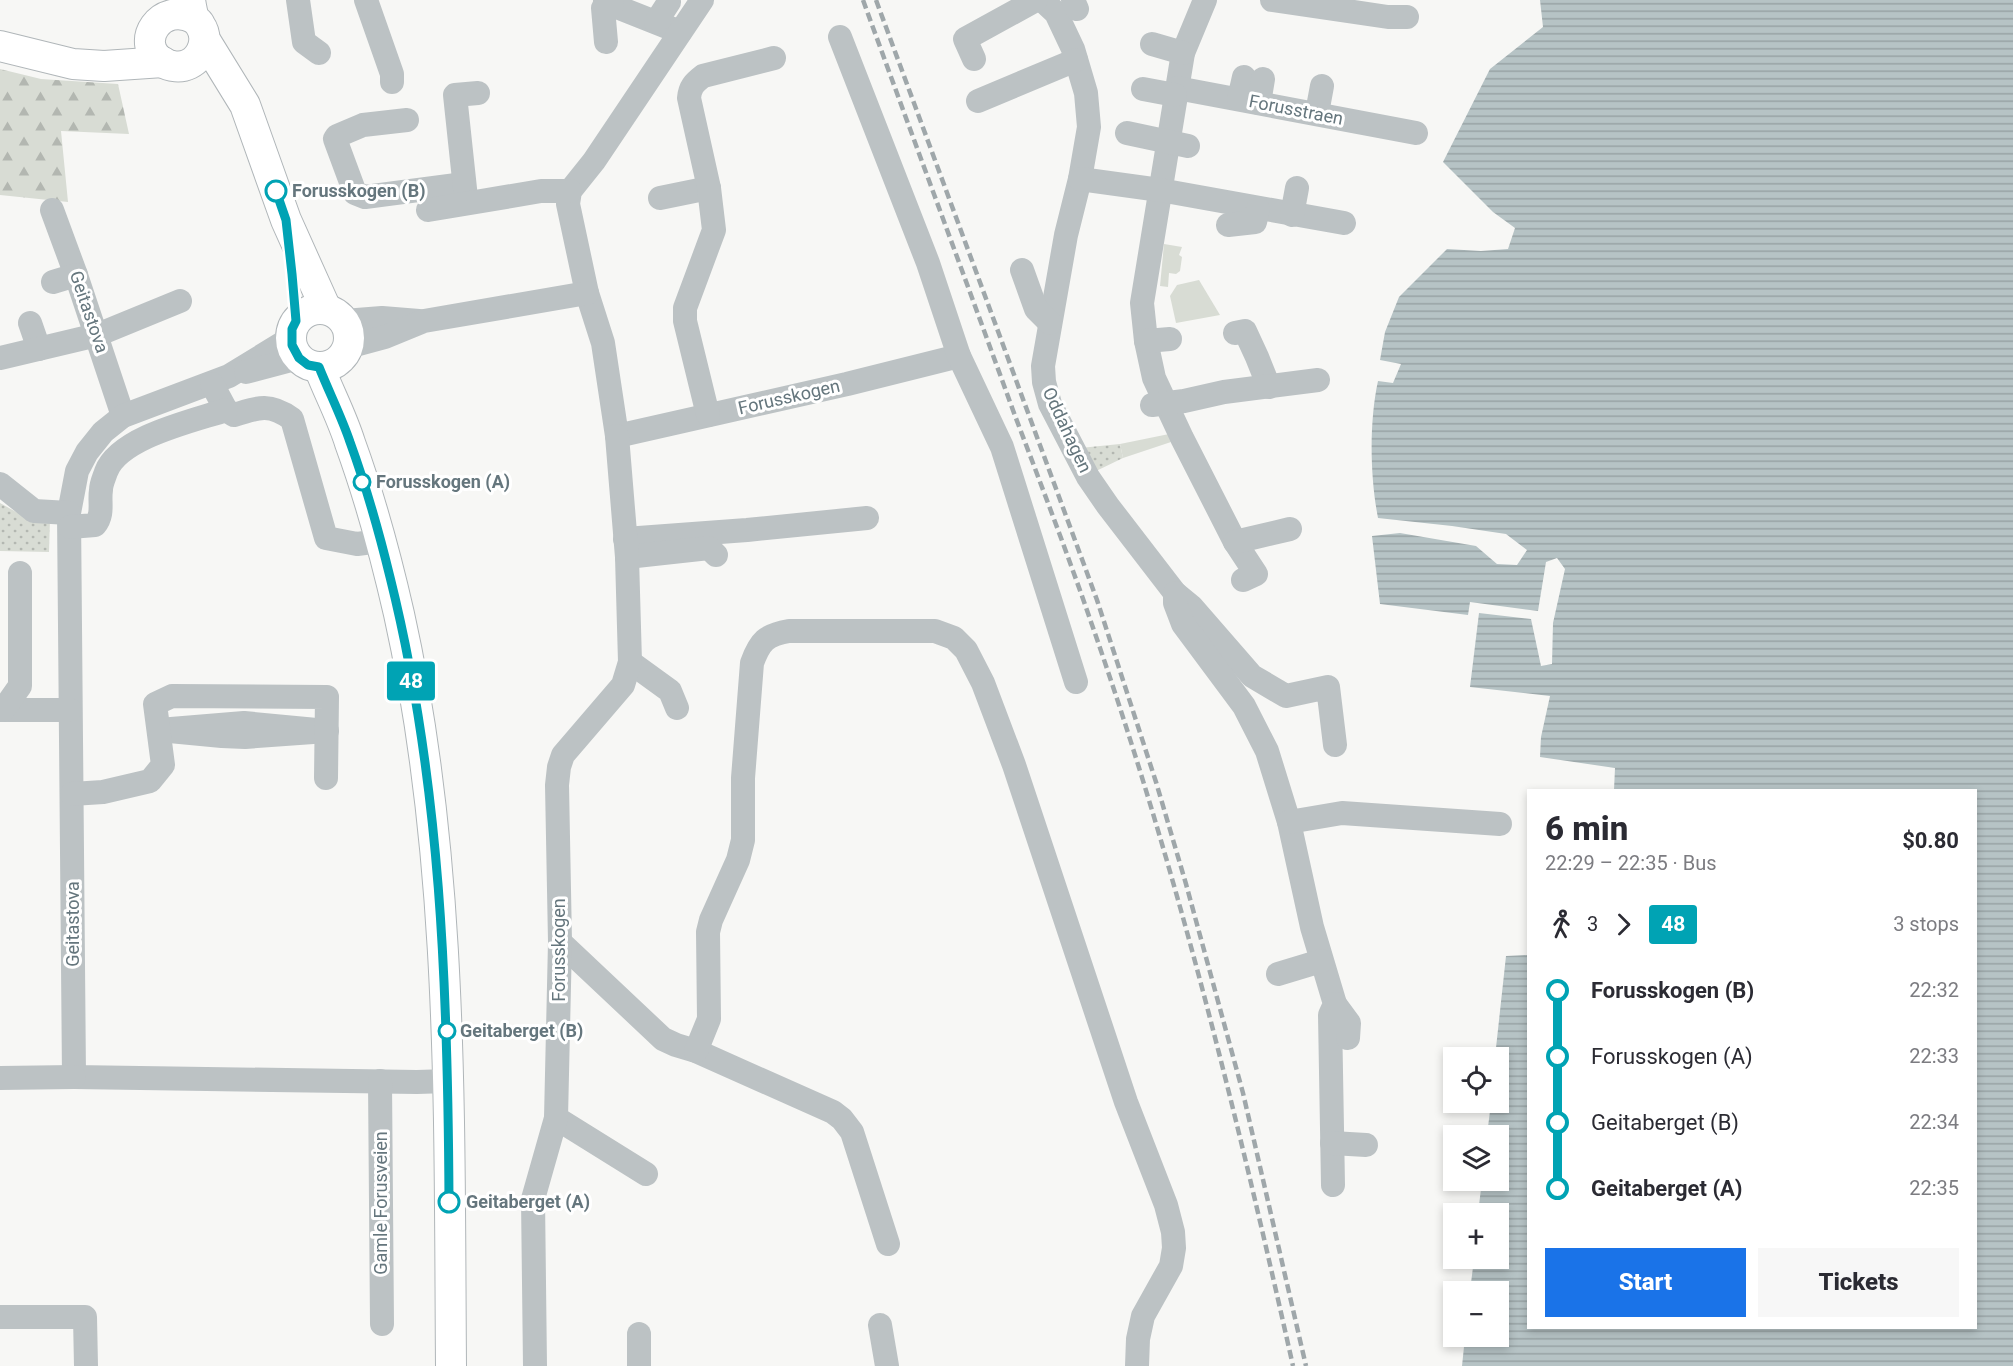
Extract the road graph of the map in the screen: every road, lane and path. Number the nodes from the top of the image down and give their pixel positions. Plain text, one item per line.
1 (298, 0) edge
2 (702, 0) edge
3 (1205, 0) edge
4 (609, 2) edge
5 (669, 2) dead end
6 (1059, 4) edge
7 (364, 6) edge
8 (1272, 6) edge
9 (1390, 13) edge
10 (160, 15) edge
11 (196, 20) edge
12 (656, 22) junction
13 (0, 28) edge
14 (681, 32) junction
15 (304, 37) dead end
16 (840, 37) dead end
17 (606, 42) dead end
18 (981, 44) dead end
19 (1152, 44) dead end
20 (0, 46) edge
21 (1183, 53) junction
22 (774, 58) dead end
23 (1076, 60) junction
24 (172, 64) junction
25 (384, 69) dead end
26 (1322, 86) dead end
27 (1143, 89) dead end
28 (466, 94) dead end
29 (1181, 96) junction
30 (990, 104) dead end
31 (245, 105) junction
32 (1327, 119) junction
33 (407, 120) dead end
34 (1127, 133) dead end
35 (1416, 133) dead end
36 (1178, 144) junction
37 (1080, 179) junction
38 (709, 188) junction
39 (1160, 190) junction
40 (570, 191) junction
41 (465, 194) junction
42 (660, 198) dead end
43 (428, 210) dead end
44 (47, 216) dead end
45 (1344, 223) dead end
46 (1022, 270) dead end
47 (76, 275) junction
48 (53, 282) dead end
49 (587, 293) junction
50 (180, 301) dead end
51 (30, 324) dead end
52 (1050, 324) junction
53 (1234, 333) dead end
54 (97, 335) junction
55 (1170, 339) dead end
56 (321, 340) junction
57 (1141, 341) junction
58 (39, 349) junction
59 (959, 356) junction
60 (0, 358) edge
61 (220, 380) junction
62 (1318, 380) dead end
63 (1273, 390) junction
64 (226, 410) junction
65 (1171, 414) junction
66 (708, 415) junction
67 (123, 416) junction
68 (617, 436) junction
69 (0, 484) edge
70 (867, 518) dead end
71 (70, 520) junction
72 (1276, 530) dead end
73 (1227, 536) junction
74 (380, 541) junction
75 (626, 548) junction
76 (716, 555) dead end
77 (20, 573) dead end
78 (1247, 574) dead end
79 (1175, 593) junction
80 (630, 662) junction
81 (1076, 682) dead end
82 (677, 708) dead end
83 (2, 710) edge
84 (70, 710) junction
85 (159, 730) junction
86 (327, 730) junction
87 (1335, 745) dead end
88 (326, 778) dead end
89 (72, 785) junction
90 (1289, 822) junction
91 (1500, 824) dead end
92 (560, 942) junction
93 (1321, 961) junction
94 (1278, 974) dead end
95 (1335, 1005) junction
96 (1348, 1038) dead end
97 (696, 1051) junction
98 (74, 1077) junction
99 (0, 1078) edge
100 (448, 1081) junction
101 (380, 1082) junction
102 (556, 1118) junction
103 (1332, 1143) junction
104 (1366, 1145) dead end
105 (645, 1174) dead end
106 (1333, 1185) dead end
107 (888, 1244) dead end
108 (0, 1317) edge
109 (382, 1324) dead end
110 (880, 1325) dead end
111 (639, 1334) dead end
112 (86, 1366) edge
113 (451, 1366) edge
114 (535, 1366) edge
115 (639, 1366) edge
116 (888, 1366) edge
117 (1137, 1366) edge

1 - 15 street
2 - 14 street
3 - 21 street
4 - 12 street
4 - 17 street
5 - 12 street
6 - 18 street
6 - 23 street, Oddahagen
7 - 25 street
8 - 9 street
10 - 11 main road
10 - 13 main road
10 - 24 main road
11 - 24 main road
11 - 31 main road
12 - 14 street
14 - 40 street
16 - 59 street
19 - 21 street
20 - 24 main road
21 - 29 street
22 - 38 street
23 - 30 street
23 - 37 street, Oddahagen
24 - 31 main road
26 - 32 street
27 - 29 street, Forusstraen
28 - 41 street
29 - 32 street, Forusstraen
29 - 36 street
31 - 56 main road
32 - 35 street, Forusstraen
33 - 41 street
34 - 36 street
36 - 39 street
37 - 39 street
37 - 52 street, Oddahagen
38 - 42 street
38 - 66 street
39 - 45 street
39 - 57 street
40 - 41 street
40 - 49 street, Forusskogen
41 - 43 street
44 - 47 street, Geitastova
46 - 52 street
47 - 48 street
47 - 54 street, Geitastova
49 - 56 street
49 - 68 street, Forusskogen
50 - 54 street
51 - 58 street
52 - 79 street, Oddahagen
53 - 63 street
54 - 58 street
54 - 67 street, Geitastova
55 - 57 street
56 - 61 street, Geitastova
56 - 74 main road
57 - 65 street
58 - 60 street
59 - 66 street, Forusskogen
59 - 81 street
61 - 64 street
61 - 67 street, Geitastova
62 - 63 street
63 - 65 street
64 - 71 street
64 - 74 street
65 - 73 street
66 - 68 street, Forusskogen
67 - 71 street, Geitastova
68 - 75 street, Forusskogen
69 - 71 street
70 - 75 street
71 - 84 street, Geitastova
72 - 73 street
73 - 78 street
74 - 100 main road
75 - 76 street
75 - 80 street, Forusskogen
77 - 83 street
79 - 87 street
79 - 90 street, Oddahagen
80 - 82 street
80 - 92 street, Forusskogen
83 - 84 street
84 - 89 street, Geitastova
85 - 86 street
85 - 86 street
85 - 89 street
86 - 88 street
89 - 98 street, Geitastova
90 - 91 street
90 - 93 street, Oddahagen
92 - 97 street
92 - 102 street, Forusskogen
93 - 94 street
93 - 95 street, Oddahagen
95 - 96 street, Oddahagen
95 - 103 street
97 - 107 street
97 - 117 street
98 - 99 street
98 - 101 street
100 - 101 street
100 - 113 main road
101 - 109 street, Gamle Forusveien
102 - 105 street
102 - 114 street, Forusskogen
103 - 104 street
103 - 106 street
108 - 112 street
110 - 116 street
111 - 115 street

